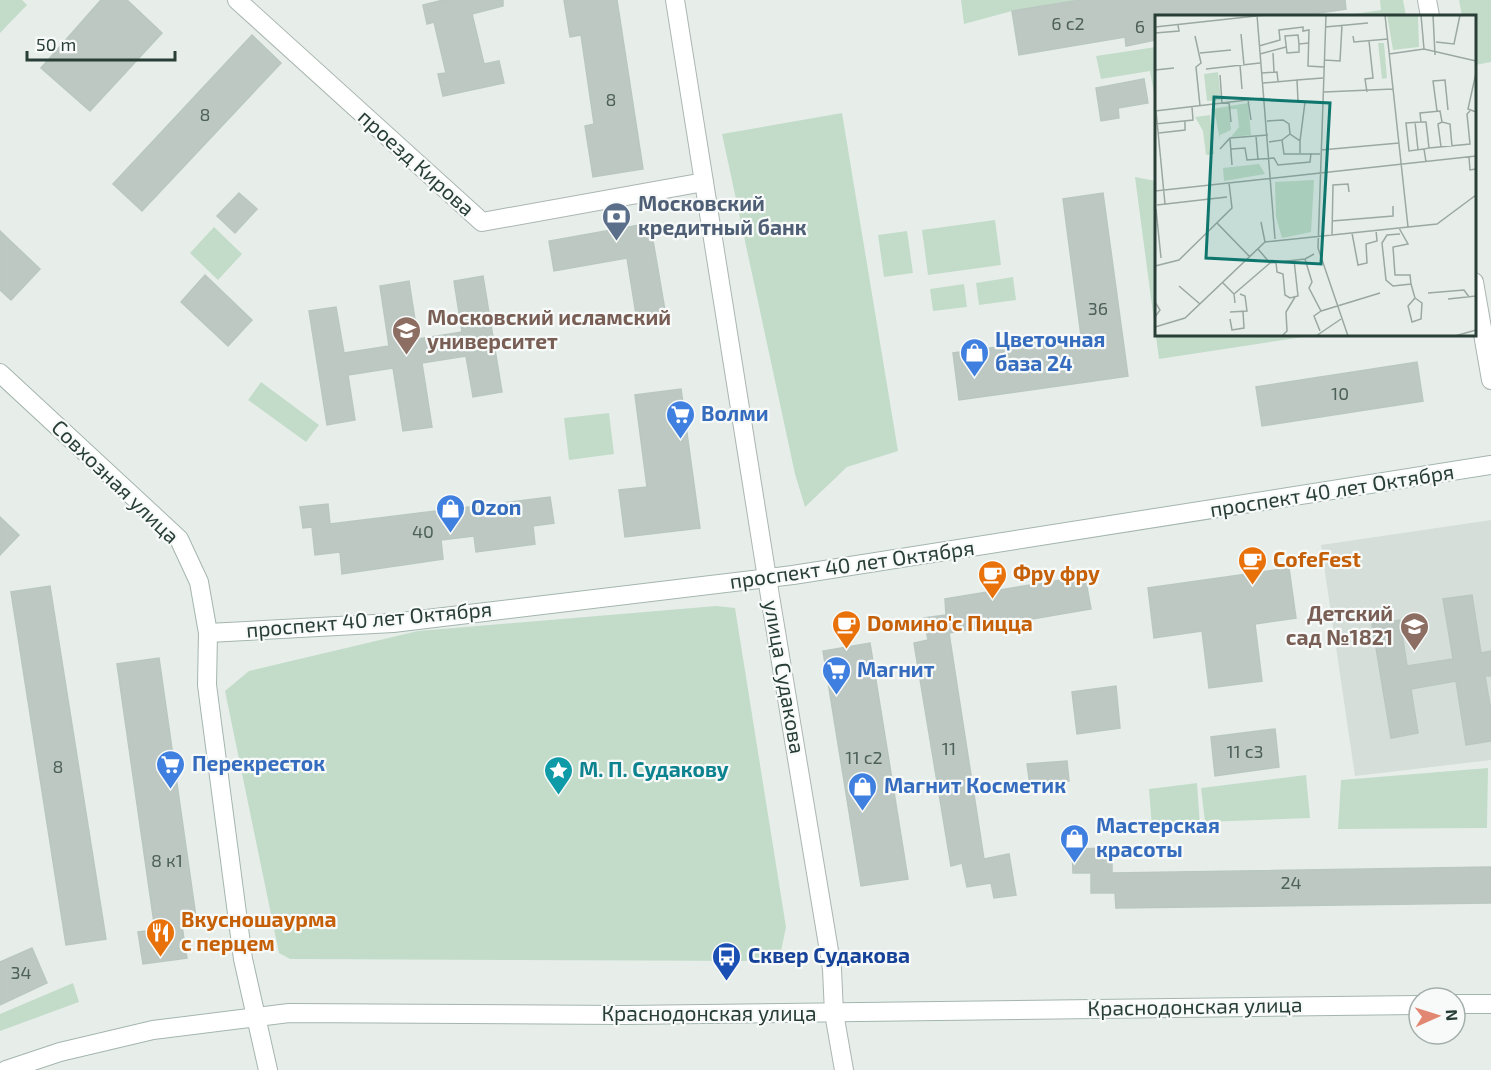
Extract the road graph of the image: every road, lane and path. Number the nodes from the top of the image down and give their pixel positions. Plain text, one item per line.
1 (237, 0) edge
2 (675, 0) edge
3 (1427, 0) edge
4 (1430, 15) edge
5 (704, 182) junction
6 (1476, 294) edge
7 (0, 373) edge
8 (1491, 380) edge
9 (1491, 465) edge
10 (767, 578) junction
11 (208, 633) junction
12 (1467, 1004) edge
13 (1491, 1004) edge
14 (1407, 1005) edge
15 (834, 1013) junction
16 (256, 1018) junction
17 (6, 1070) edge
18 (268, 1070) edge
19 (844, 1070) edge

1 - 5 street, проезд Кирова
2 - 5 street, улица Судакова
3 - 4 street
5 - 10 street, улица Судакова
6 - 8 street
7 - 11 street, Совхозная улица
9 - 10 street, проспект 40 лет Октября
10 - 11 street, проспект 40 лет Октября
10 - 15 street, улица Судакова
11 - 16 street, Совхозная улица
12 - 13 street
14 - 15 street, Краснодонская улица
15 - 16 street, Краснодонская улица
15 - 19 street, улица Судакова
16 - 17 street, Краснодонская улица
16 - 18 street, Совхозная улица

